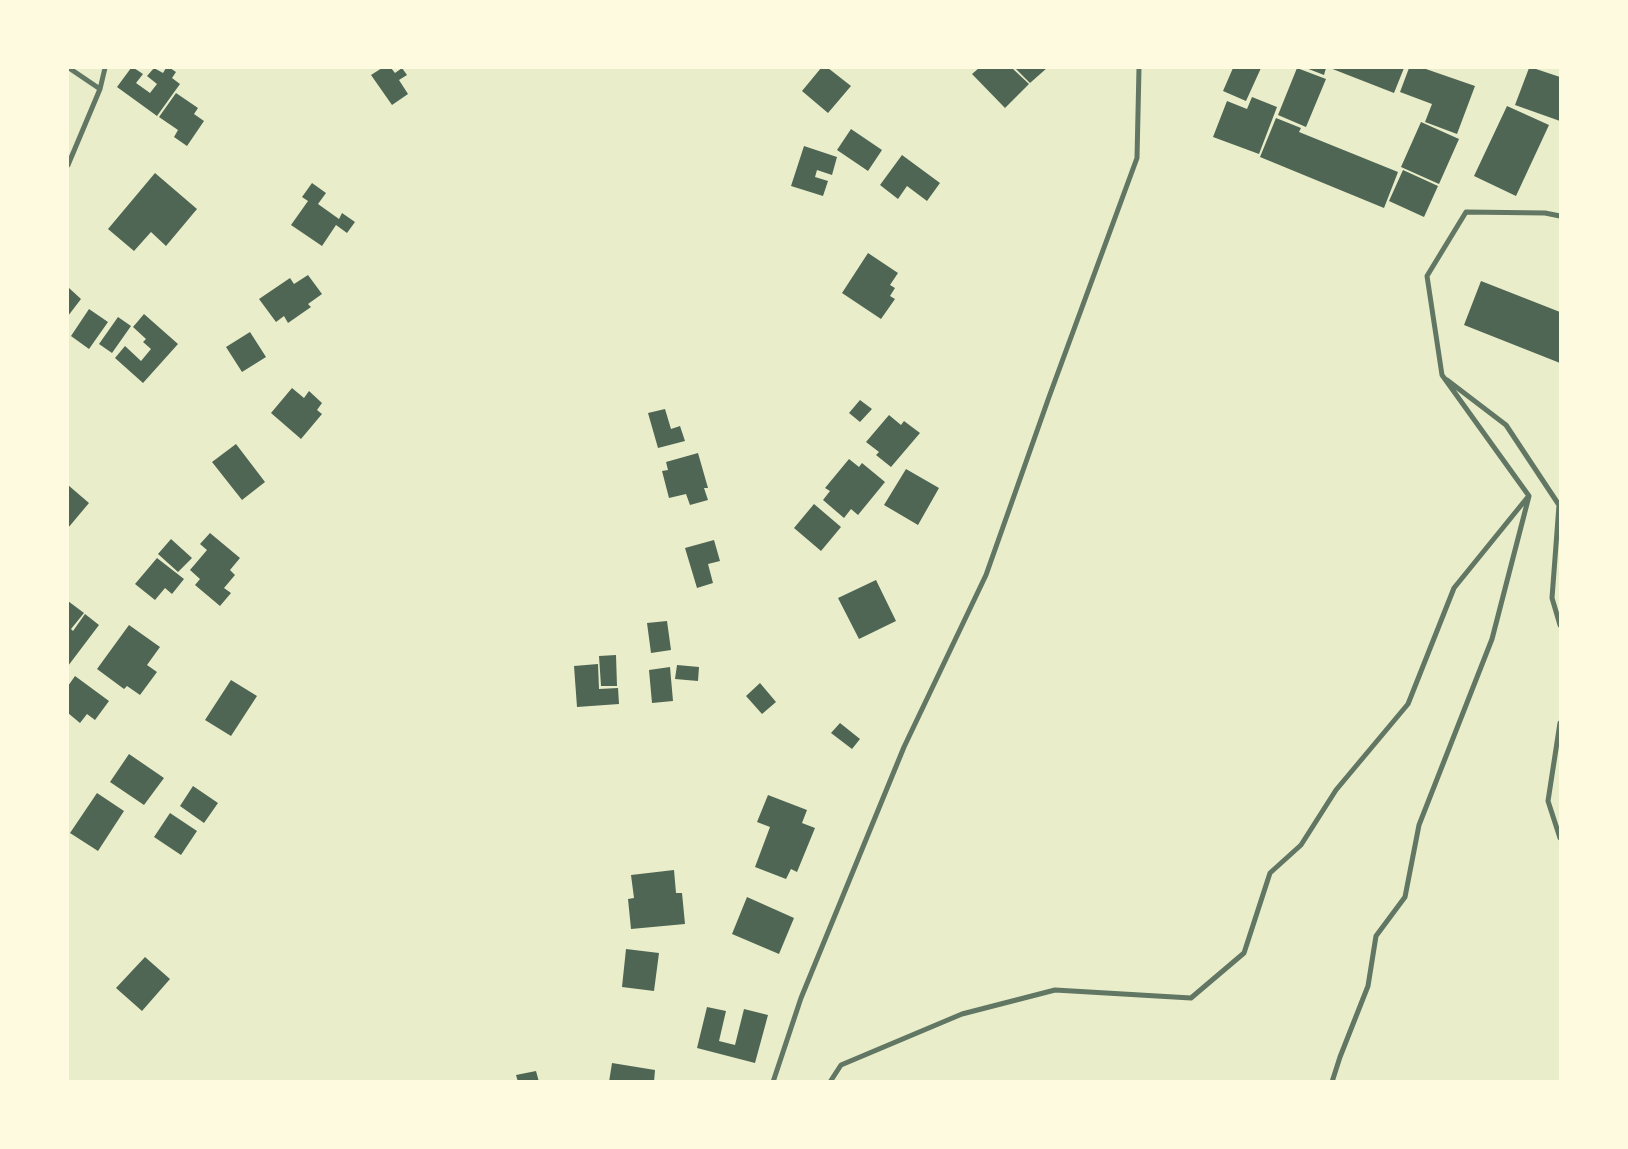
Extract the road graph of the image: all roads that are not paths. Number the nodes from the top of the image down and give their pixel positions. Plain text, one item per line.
1 (69, 68) edge
2 (105, 68) edge
3 (1139, 68) edge
4 (100, 89) junction
5 (68, 165) edge
6 (1560, 216) edge
7 (1442, 376) junction
8 (1529, 496) junction
9 (1560, 625) edge
10 (1560, 722) edge
11 (1560, 838) edge
12 (773, 1082) edge
13 (830, 1082) edge
14 (1332, 1082) edge

1 - 4 street
2 - 4 street
3 - 12 street
4 - 5 street
6 - 7 street
7 - 8 street
7 - 9 street
8 - 13 street
8 - 14 street
10 - 11 street

